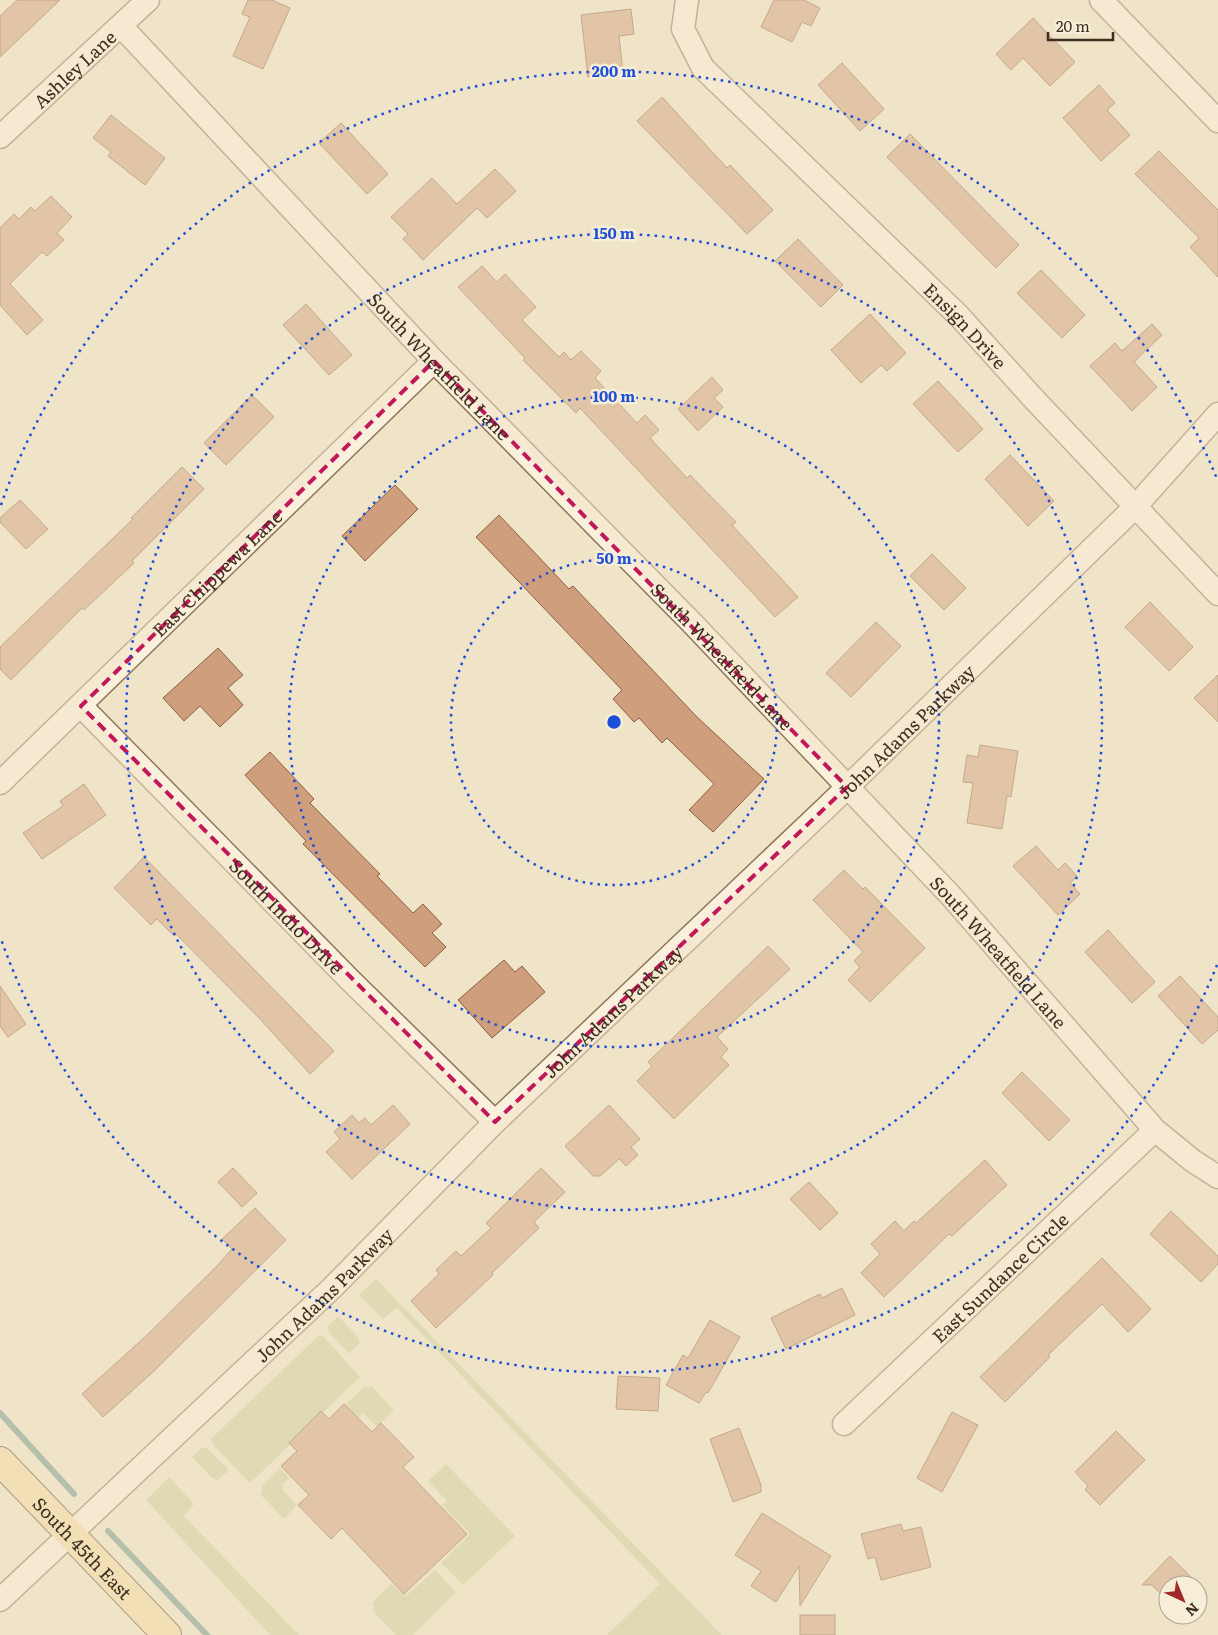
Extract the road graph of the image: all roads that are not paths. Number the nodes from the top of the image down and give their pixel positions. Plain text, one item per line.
1 (148, 0) edge
2 (687, 0) edge
3 (1101, 0) edge
4 (121, 26) junction
5 (1218, 121) edge
6 (0, 137) edge
7 (434, 361) junction
8 (1218, 414) edge
9 (1136, 507) junction
10 (1218, 594) edge
11 (81, 706) junction
12 (0, 783) edge
13 (847, 787) junction
14 (495, 1122) junction
15 (1155, 1130) junction
16 (1218, 1177) edge
17 (844, 1424) dead end
18 (0, 1461) edge
19 (70, 1536) junction
20 (0, 1600) edge
21 (167, 1635) edge

1 - 4 street, Ashley Lane
2 - 9 street, Ensign Drive
3 - 5 street
4 - 6 street, Ashley Lane
4 - 7 street, South Wheatfield Lane
7 - 11 street, East Chippewa Lane
7 - 13 street, South Wheatfield Lane
8 - 9 street, John Adams Parkway
9 - 10 street, Ensign Drive
9 - 13 street, John Adams Parkway
11 - 12 street, East Chippewa Lane
11 - 14 street, South Indio Drive
13 - 14 street, John Adams Parkway
13 - 15 street, South Wheatfield Lane
14 - 19 street, John Adams Parkway
15 - 16 street, South Wheatfield Lane
15 - 17 street, East Sundance Circle
18 - 19 main road, South 45th East
19 - 20 street, John Adams Parkway
19 - 21 main road, South 45th East

